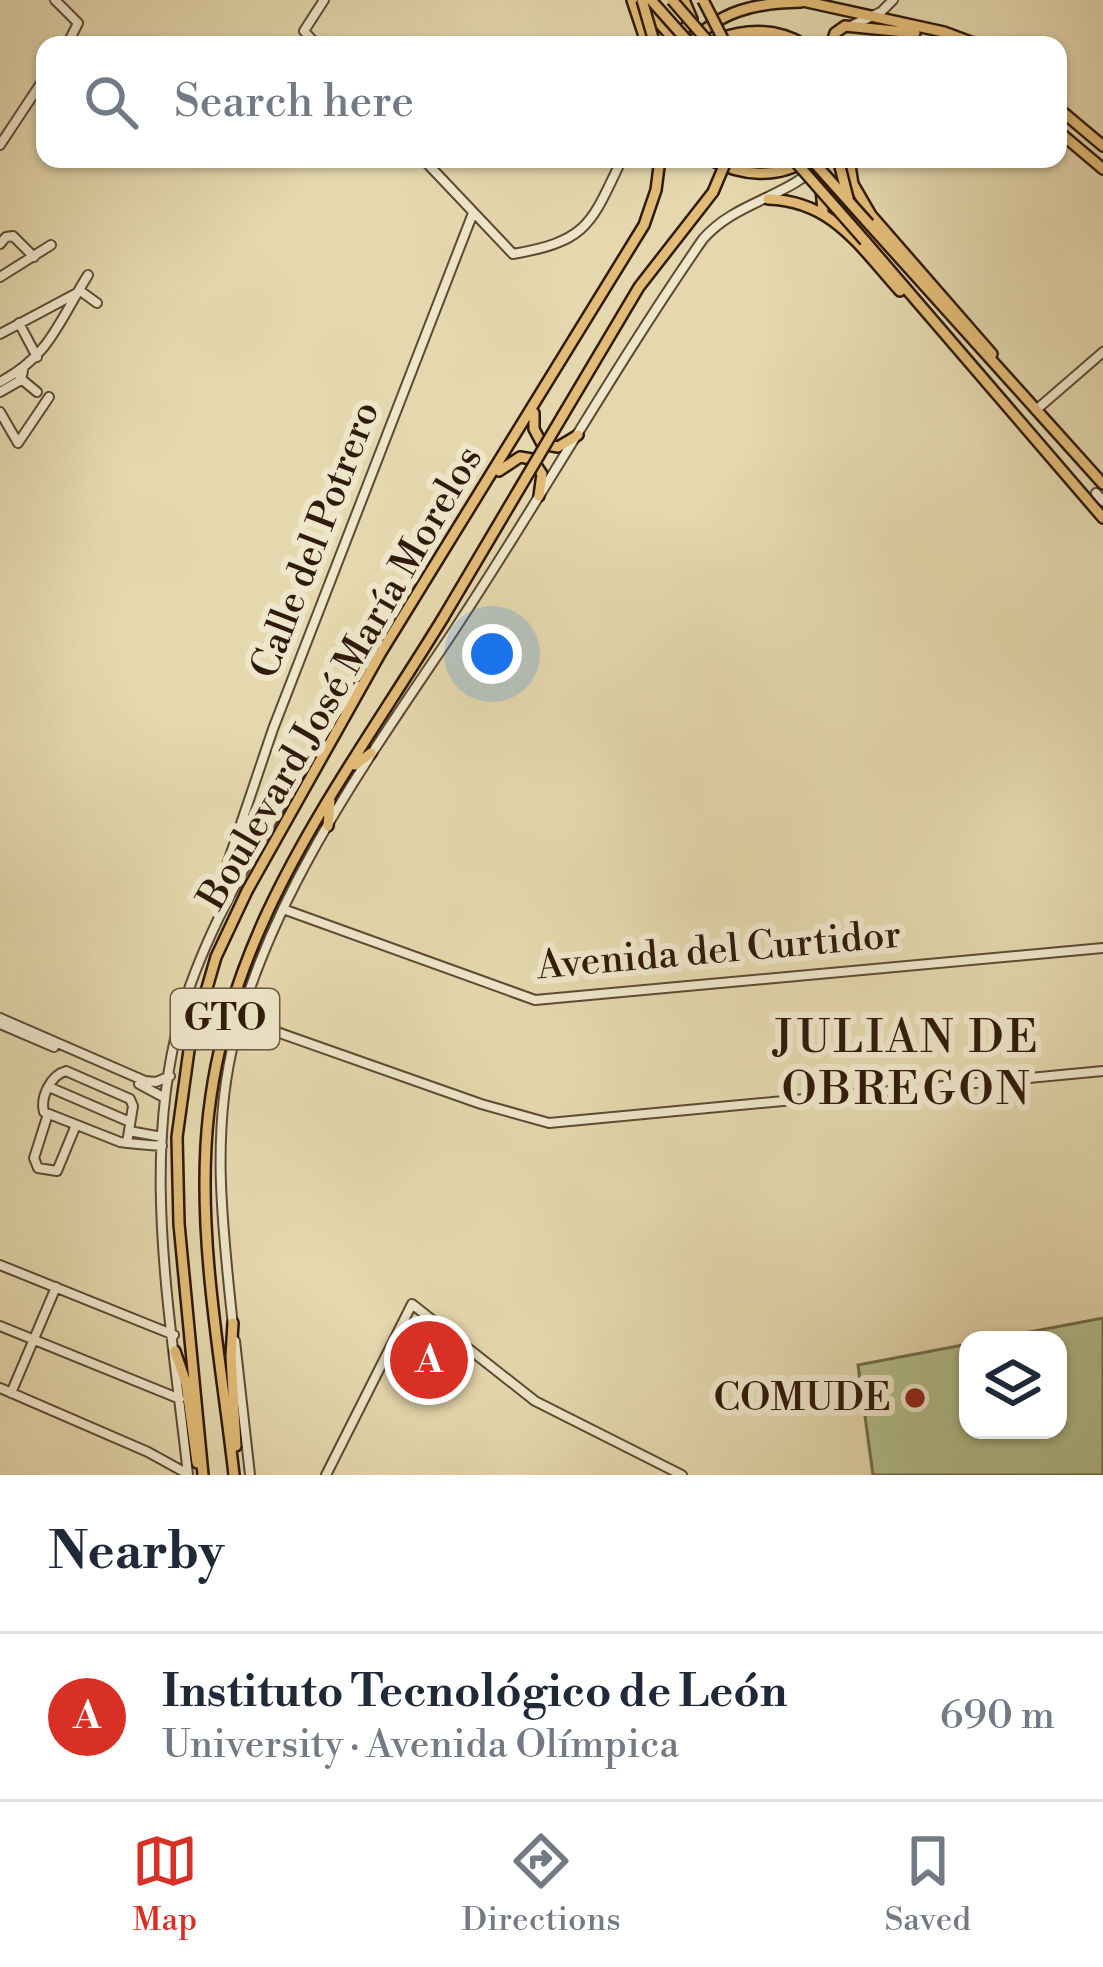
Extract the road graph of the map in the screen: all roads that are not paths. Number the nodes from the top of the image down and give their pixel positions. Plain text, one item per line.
1 (56, 0) edge
2 (324, 0) edge
3 (637, 0) edge
4 (651, 0) edge
5 (672, 0) edge
6 (685, 0) edge
7 (704, 0) edge
8 (893, 0) edge
9 (803, 1) edge
10 (869, 18) junction
11 (853, 25) junction
12 (944, 32) junction
13 (73, 36) edge
14 (309, 36) edge
15 (648, 36) edge
16 (682, 36) edge
17 (699, 36) edge
18 (702, 36) edge
19 (722, 36) edge
20 (729, 36) edge
21 (786, 36) edge
22 (836, 36) edge
23 (955, 36) edge
24 (36, 91) edge
25 (1067, 116) edge
26 (1067, 139) edge
27 (0, 145) edge
28 (1103, 146) edge
29 (431, 168) edge
30 (618, 168) edge
31 (659, 168) edge
32 (723, 168) edge
33 (736, 168) edge
34 (791, 168) edge
35 (801, 168) edge
36 (816, 168) edge
37 (817, 168) edge
38 (840, 168) edge
39 (850, 168) edge
40 (1103, 169) edge
41 (768, 199) junction
42 (850, 203) junction
43 (823, 211) junction
44 (473, 213) junction
45 (871, 215) junction
46 (0, 244) edge
47 (51, 244) dead end
48 (34, 256) junction
49 (88, 275) dead end
50 (0, 277) edge
51 (78, 291) junction
52 (97, 303) dead end
53 (56, 304) junction
54 (65, 315) junction
55 (20, 323) junction
56 (0, 334) edge
57 (1103, 352) edge
58 (38, 358) junction
59 (20, 375) junction
60 (0, 382) edge
61 (1010, 384) junction
62 (0, 392) edge
63 (37, 392) dead end
64 (49, 397) dead end
65 (1001, 398) junction
66 (534, 408) junction
67 (1036, 410) junction
68 (0, 412) edge
69 (578, 435) junction
70 (490, 478) junction
71 (1101, 493) edge
72 (539, 496) junction
73 (1103, 518) edge
74 (368, 675) junction
75 (370, 753) junction
76 (346, 772) junction
77 (330, 798) junction
78 (328, 826) junction
79 (231, 892) junction
80 (283, 908) junction
81 (1103, 948) edge
82 (240, 1019) junction
83 (0, 1021) edge
84 (1103, 1071) edge
85 (170, 1076) junction
86 (49, 1088) junction
87 (165, 1098) junction
88 (48, 1114) junction
89 (76, 1125) junction
90 (130, 1126) junction
91 (162, 1142) junction
92 (127, 1143) junction
93 (0, 1265) edge
94 (56, 1287) junction
95 (233, 1323) junction
96 (0, 1326) edge
97 (174, 1336) junction
98 (32, 1339) junction
99 (175, 1351) junction
100 (0, 1388) edge
101 (11, 1393) junction
102 (180, 1399) junction
103 (188, 1474) edge
104 (202, 1475) edge
105 (234, 1475) edge
106 (250, 1475) edge
107 (326, 1475) edge
108 (682, 1475) edge

1 - 13 street
2 - 14 street
3 - 6 main road
3 - 15 main road, bridge
4 - 16 main road, bridge
5 - 18 main road, bridge
7 - 19 main road, bridge
8 - 10 street
9 - 10 main road
9 - 17 main road
10 - 11 street
10 - 12 main road
11 - 12 main road
11 - 22 main road
12 - 23 main road
20 - 21 main road
24 - 27 street
25 - 28 main road
26 - 40 main road
29 - 44 street
30 - 44 street
31 - 66 main road, Boulevard José María Morelos / GTO
32 - 76 main road, Boulevard José María Morelos / GTO, bridge
33 - 34 main road, bridge
35 - 65 main road, bridge
36 - 41 street
37 - 42 main road, bridge
38 - 42 main road, bridge
39 - 45 main road
41 - 43 main road
41 - 69 street
42 - 61 main road, bridge
43 - 45 main road
43 - 65 main road
44 - 79 street, Calle del Potrero
45 - 61 main road
46 - 48 street
47 - 48 street
48 - 50 street
49 - 51 street
51 - 52 street
51 - 53 street
51 - 54 street
53 - 54 street
53 - 55 street
54 - 58 street
55 - 56 street
55 - 58 street
57 - 67 street
58 - 59 street
59 - 60 street
59 - 62 street
59 - 63 street
61 - 67 main road
64 - 68 street
65 - 73 main road
66 - 69 main road
66 - 70 main road, Boulevard José María Morelos / GTO
67 - 71 main road
69 - 72 street
70 - 72 main road
70 - 74 main road, Boulevard José María Morelos / GTO
72 - 75 street
74 - 79 street
74 - 104 main road, Boulevard José María Morelos / GTO
75 - 76 main road
75 - 78 street
76 - 77 main road, Boulevard José María Morelos / GTO
77 - 78 main road
77 - 105 main road, Boulevard José María Morelos / GTO
78 - 80 street
79 - 85 street
80 - 81 street, Avenida del Curtidor
80 - 82 street
82 - 84 street
82 - 95 street
83 - 85 street
83 - 87 street
85 - 87 street
86 - 88 street
86 - 90 street
86 - 90 street
87 - 91 street
88 - 89 street
88 - 89 street
89 - 92 street
90 - 91 street
90 - 92 street
91 - 92 street
91 - 97 street
93 - 94 street
94 - 97 street
94 - 98 street
95 - 105 main road
95 - 106 street
96 - 98 street
97 - 99 street
98 - 101 street
98 - 102 street
99 - 102 street
99 - 104 main road
100 - 101 street
101 - 103 street
102 - 103 street
107 - 108 street

